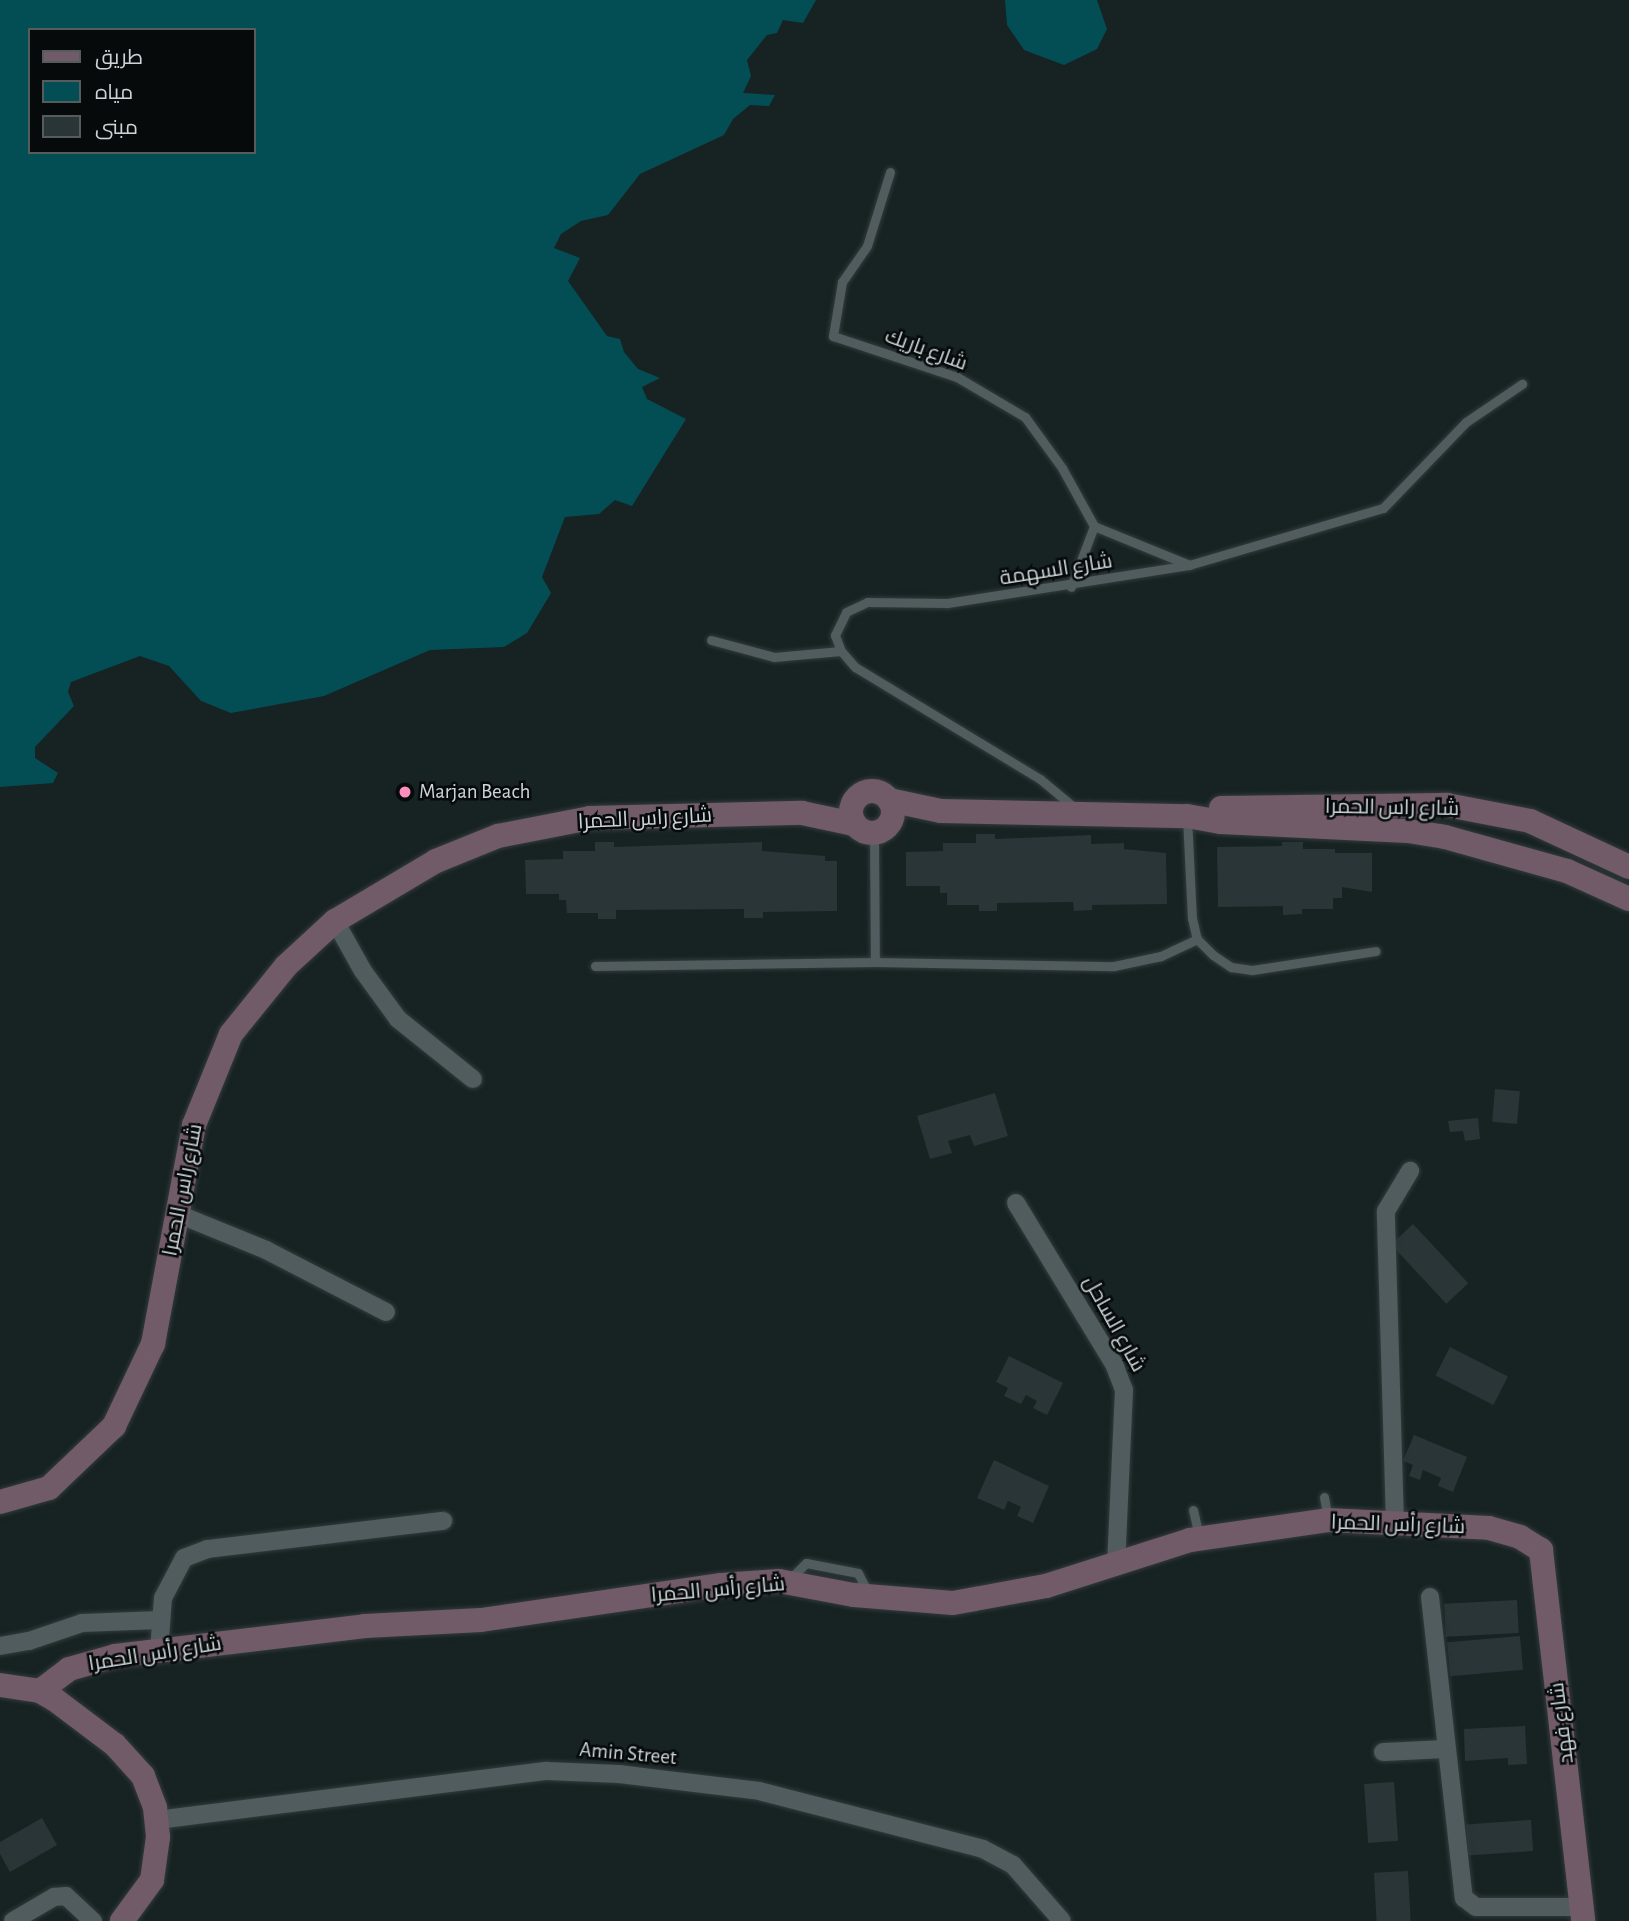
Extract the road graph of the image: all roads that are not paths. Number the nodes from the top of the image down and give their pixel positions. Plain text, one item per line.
1 (890, 172) dead end
2 (1522, 384) dead end
3 (1094, 526) junction
4 (1189, 565) junction
5 (1071, 587) junction
6 (711, 640) dead end
7 (841, 651) junction
8 (802, 813) junction
9 (1078, 815) junction
10 (1187, 816) junction
11 (877, 820) junction
12 (1629, 867) edge
13 (1629, 899) edge
14 (335, 921) junction
15 (1197, 939) junction
16 (1376, 951) dead end
17 (874, 962) junction
18 (594, 966) dead end
19 (473, 1079) dead end
20 (1410, 1171) dead end
21 (1016, 1203) dead end
22 (178, 1214) junction
23 (386, 1312) dead end
24 (0, 1502) edge
25 (1193, 1510) dead end
26 (443, 1521) dead end
27 (1395, 1523) junction
28 (1520, 1537) joint
29 (1200, 1538) junction
30 (1116, 1564) junction
31 (1430, 1597) dead end
32 (160, 1620) junction
33 (0, 1646) edge
34 (159, 1651) junction
35 (0, 1685) edge
36 (40, 1690) junction
37 (1446, 1749) junction
38 (1383, 1752) dead end
39 (156, 1821) junction
40 (1582, 1914) edge
41 (13, 1921) edge
42 (93, 1921) edge
43 (122, 1921) edge
44 (1062, 1921) edge

1 - 3 lane, شارع باريك
2 - 4 lane, شارع السهمة
3 - 4 lane
3 - 5 lane
4 - 5 lane, شارع السهمة
5 - 7 lane, شارع السهمة
6 - 7 lane
7 - 9 lane
8 - 11 street, شارع راس الحمرا
8 - 11 street, شارع راس الحمرا
8 - 14 street, شارع راس الحمرا
9 - 10 street, شارع راس الحمرا
9 - 11 street, شارع راس الحمرا
10 - 12 street, شارع راس الحمرا
10 - 13 street, شارع راس الحمرا
10 - 15 lane
11 - 17 lane
14 - 19 street
14 - 22 street, شارع راس الحمرا
15 - 16 lane
15 - 17 lane
17 - 18 lane
20 - 27 street
21 - 30 street, شارع الساحل
22 - 23 street
22 - 24 street, شارع راس الحمرا
25 - 29 lane
26 - 32 street
27 - 28 street, شارع رأس الحمرا
27 - 29 street, شارع رأس الحمرا
28 - 40 street, شارع فهد
29 - 30 street, شارع رأس الحمرا
30 - 34 street, شارع رأس الحمرا
31 - 37 street
32 - 33 street
32 - 34 street
34 - 36 street, شارع رأس الحمرا
35 - 36 street
36 - 39 street
37 - 38 street
37 - 40 street
39 - 43 street
39 - 44 street, Amin Street
41 - 42 street

